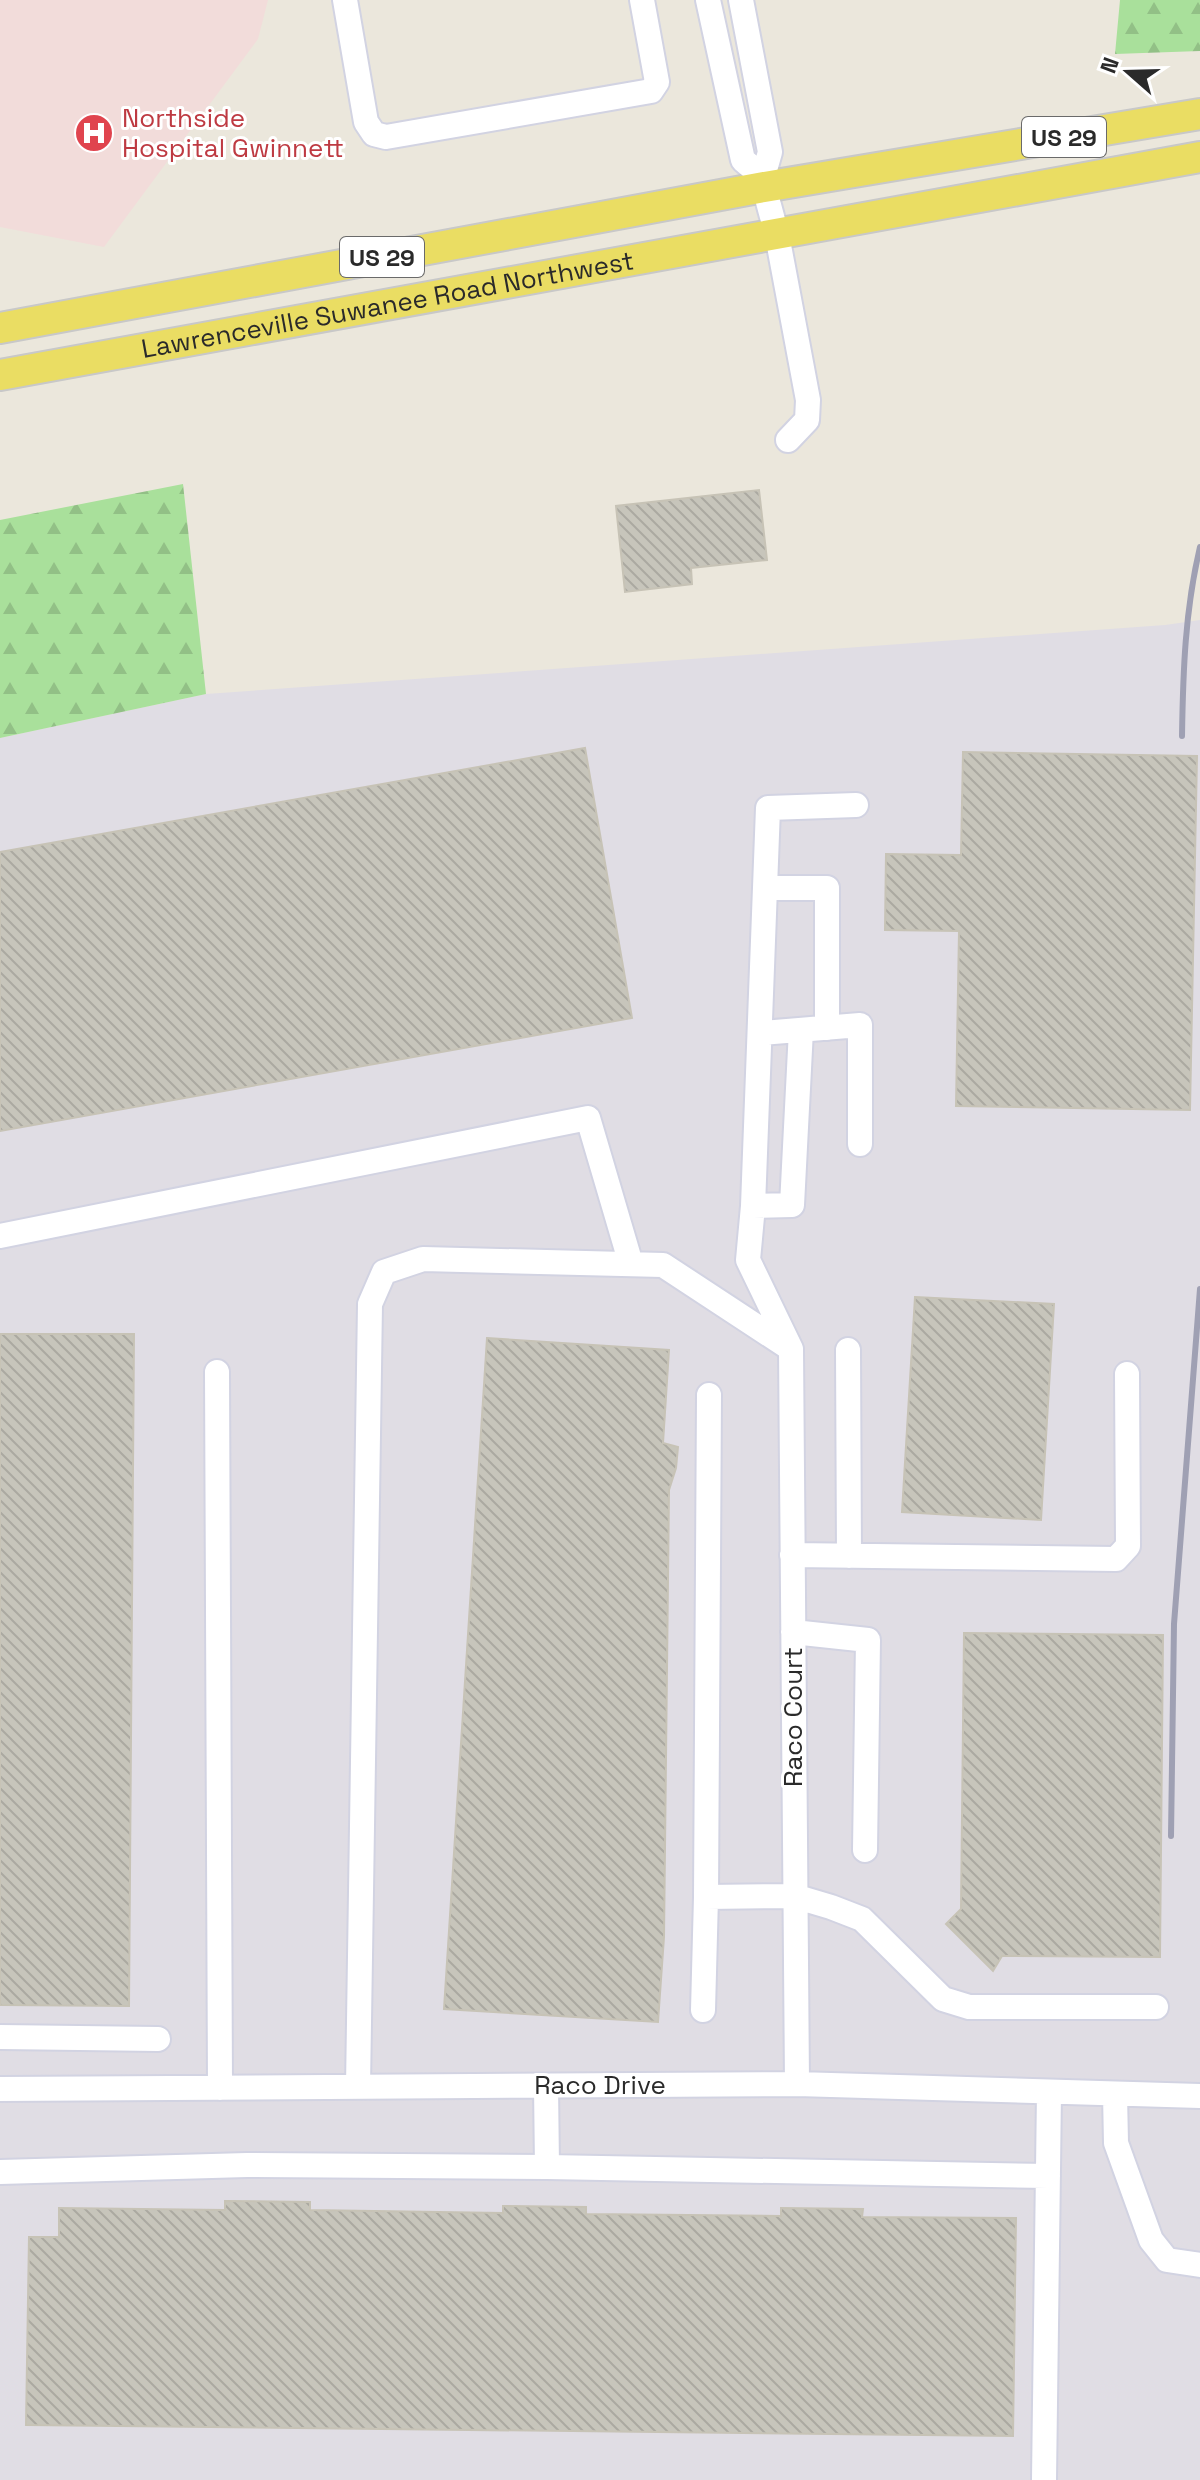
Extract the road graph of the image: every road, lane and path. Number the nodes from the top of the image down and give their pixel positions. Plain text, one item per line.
1 (345, 0) edge
2 (642, 0) edge
3 (708, 0) edge
4 (741, 0) edge
5 (1186, 116) edge
6 (1187, 160) edge
7 (764, 182) junction
8 (777, 235) junction
9 (0, 328) edge
10 (0, 375) edge
11 (788, 440) dead end
12 (856, 805) dead end
13 (765, 888) junction
14 (827, 1028) junction
15 (801, 1030) junction
16 (761, 1033) junction
17 (860, 1144) dead end
18 (753, 1206) junction
19 (0, 1236) edge
20 (631, 1264) junction
21 (791, 1349) junction
22 (848, 1350) dead end
23 (217, 1372) dead end
24 (1127, 1374) dead end
25 (709, 1395) dead end
26 (792, 1555) junction
27 (849, 1556) junction
28 (793, 1632) junction
29 (865, 1850) dead end
30 (794, 1896) junction
31 (706, 1897) junction
32 (1156, 2007) dead end
33 (703, 2010) dead end
34 (0, 2037) edge
35 (158, 2039) dead end
36 (797, 2084) junction
37 (546, 2086) junction
38 (358, 2087) junction
39 (220, 2088) junction
40 (0, 2089) edge
41 (1049, 2092) junction
42 (1115, 2094) junction
43 (1200, 2096) edge
44 (547, 2167) junction
45 (0, 2172) edge
46 (1048, 2176) junction
47 (1200, 2265) edge
48 (1044, 2480) edge

1 - 2 street
3 - 7 street
4 - 7 street
5 - 7 main road, US 29
6 - 8 main road, US 29
7 - 8 street
7 - 9 main road, Lawrenceville Suwanee Road Northwest / US 29
8 - 10 main road, Lawrenceville Suwanee Road Northwest / US 29
8 - 11 street
12 - 13 street
13 - 14 street
13 - 16 street
14 - 15 street
14 - 17 street
15 - 16 street
15 - 18 street
16 - 18 street
18 - 21 street
19 - 20 street
20 - 21 street
20 - 38 street
21 - 26 street, Raco Court
22 - 27 street
23 - 39 street
24 - 27 street
25 - 31 street
26 - 27 street
26 - 28 street, Raco Court
28 - 29 street
28 - 30 street, Raco Court
30 - 31 street
30 - 32 street
30 - 36 street, Raco Court
31 - 33 street
34 - 35 street
36 - 37 street, Raco Drive
36 - 41 street, Raco Drive
37 - 38 street, Raco Drive
37 - 44 street
38 - 39 street, Raco Drive
39 - 40 street, Raco Drive
41 - 42 street, Raco Drive
41 - 46 street
42 - 43 street, Raco Drive
42 - 47 street
44 - 45 street
44 - 46 street
46 - 48 street

